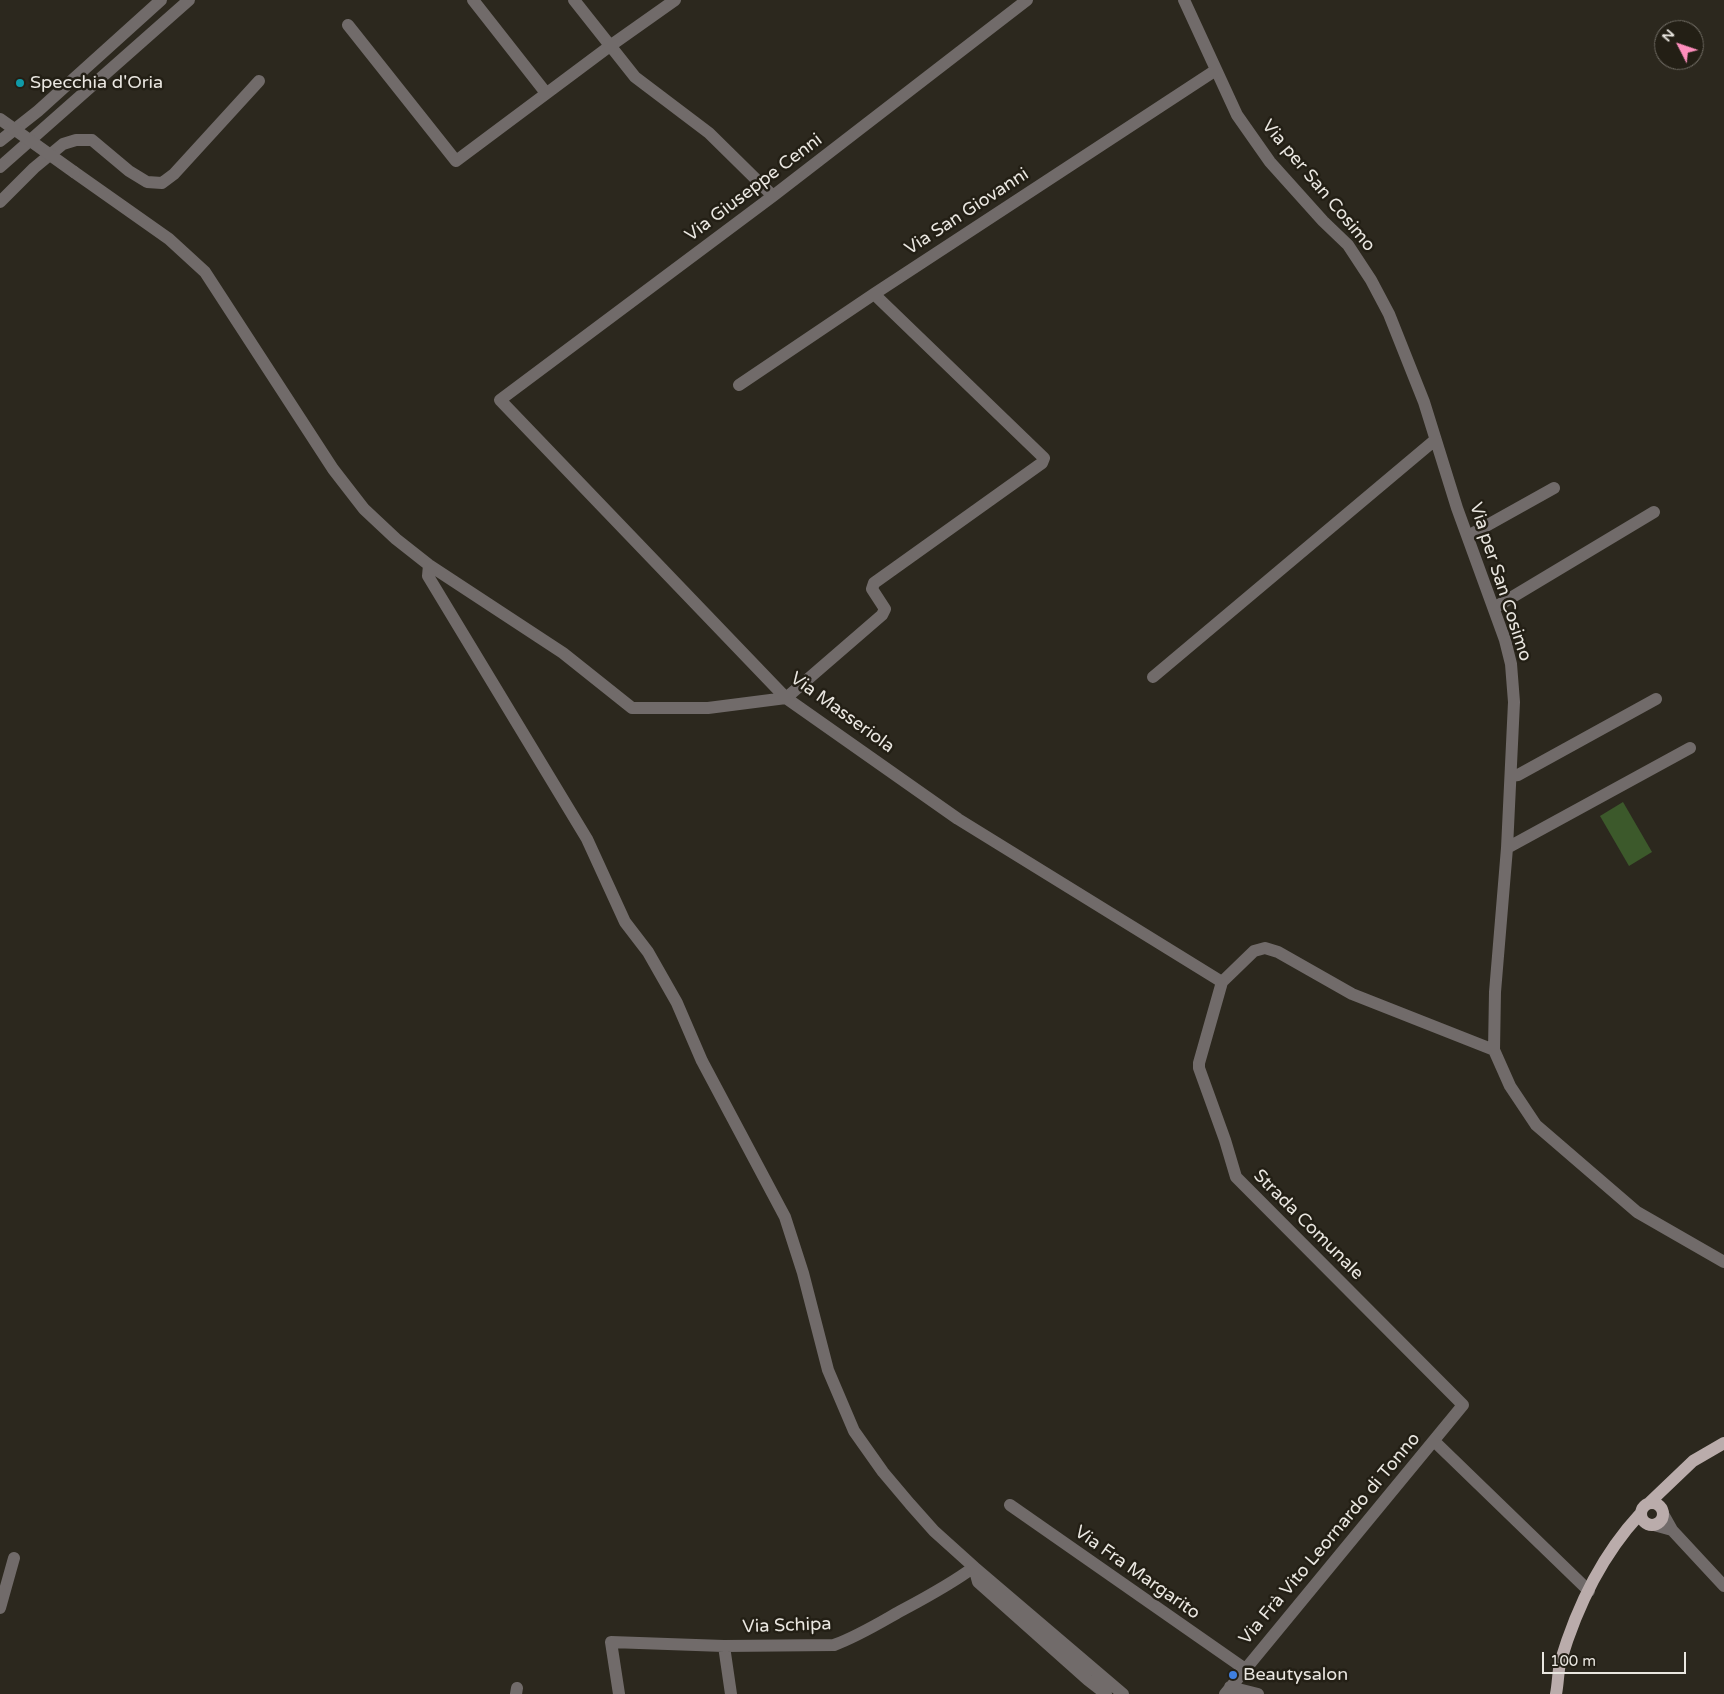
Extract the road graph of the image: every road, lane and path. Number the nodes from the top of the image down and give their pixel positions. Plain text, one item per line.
1 (161, 0) edge
2 (189, 0) edge
3 (473, 0) edge
4 (574, 0) edge
5 (675, 0) edge
6 (1027, 0) edge
7 (1184, 0) edge
8 (348, 25) dead end
9 (610, 46) junction
10 (1216, 70) junction
11 (259, 81) dead end
12 (546, 93) junction
13 (0, 119) edge
14 (0, 141) edge
15 (0, 167) edge
16 (773, 196) junction
17 (0, 202) edge
18 (874, 294) junction
19 (738, 384) dead end
20 (500, 400) joint
21 (1435, 440) junction
22 (1554, 488) dead end
23 (1654, 512) dead end
24 (1468, 536) junction
25 (429, 565) junction
26 (1494, 608) junction
27 (1153, 677) dead end
28 (786, 698) junction
29 (1656, 699) dead end
30 (1690, 748) dead end
31 (1511, 776) junction
32 (1507, 848) junction
33 (1222, 982) junction
34 (1494, 1050) junction
35 (1724, 1262) edge
36 (1463, 1405) joint
37 (1434, 1441) junction
38 (1724, 1442) edge
39 (1010, 1505) dead end
40 (1658, 1508) junction
41 (1647, 1521) junction
42 (1672, 1530) junction
43 (14, 1558) dead end
44 (974, 1567) junction
45 (1724, 1586) edge
46 (1589, 1591) junction
47 (0, 1608) edge
48 (724, 1646) junction
49 (1245, 1669) junction
50 (1227, 1691) edge
51 (619, 1694) edge
52 (731, 1694) edge
53 (1106, 1694) edge
54 (1123, 1694) edge
55 (1258, 1694) edge
56 (1556, 1694) edge

1 - 14 street
2 - 15 street
3 - 12 street
4 - 9 street
5 - 9 street
6 - 16 street, Via Giuseppe Cenni
7 - 10 street, Via per San Cosimo
8 - 12 street
9 - 12 street
9 - 16 street
10 - 18 street, Via San Giovanni
10 - 21 street, Via per San Cosimo
11 - 17 street
13 - 25 street, bridge
16 - 20 street, Via Giuseppe Cenni
18 - 19 street, Via San Giovanni
18 - 28 street
20 - 28 street, Via Masseriola
21 - 24 street, Via per San Cosimo
21 - 27 street
22 - 24 street
23 - 26 street
24 - 26 street, Via per San Cosimo
25 - 28 street
25 - 44 street
26 - 31 street, Via per San Cosimo
28 - 33 street, Via Masseriola
29 - 31 street
30 - 32 street
31 - 32 street, Via per San Cosimo
32 - 34 street, Via per San Cosimo
33 - 34 street, Strada Comunale
33 - 36 street, Strada Comunale
34 - 35 street, Via per San Cosimo
36 - 37 street, Via Frà Vito Leornardo di Tonno
37 - 46 street
37 - 49 street, Via Frà Vito Leornardo di Tonno
38 - 40 main road
39 - 49 street, Via Fra Margarito
40 - 41 main road
40 - 41 main road
40 - 42 street
41 - 42 street
41 - 46 main road
42 - 45 street
43 - 47 street
44 - 48 street, Via Schipa
44 - 53 street
44 - 54 street
46 - 56 main road
48 - 51 street, Via Schipa
48 - 52 street
49 - 50 street, Via Frà Vito Leornardo di Tonno
50 - 55 street

